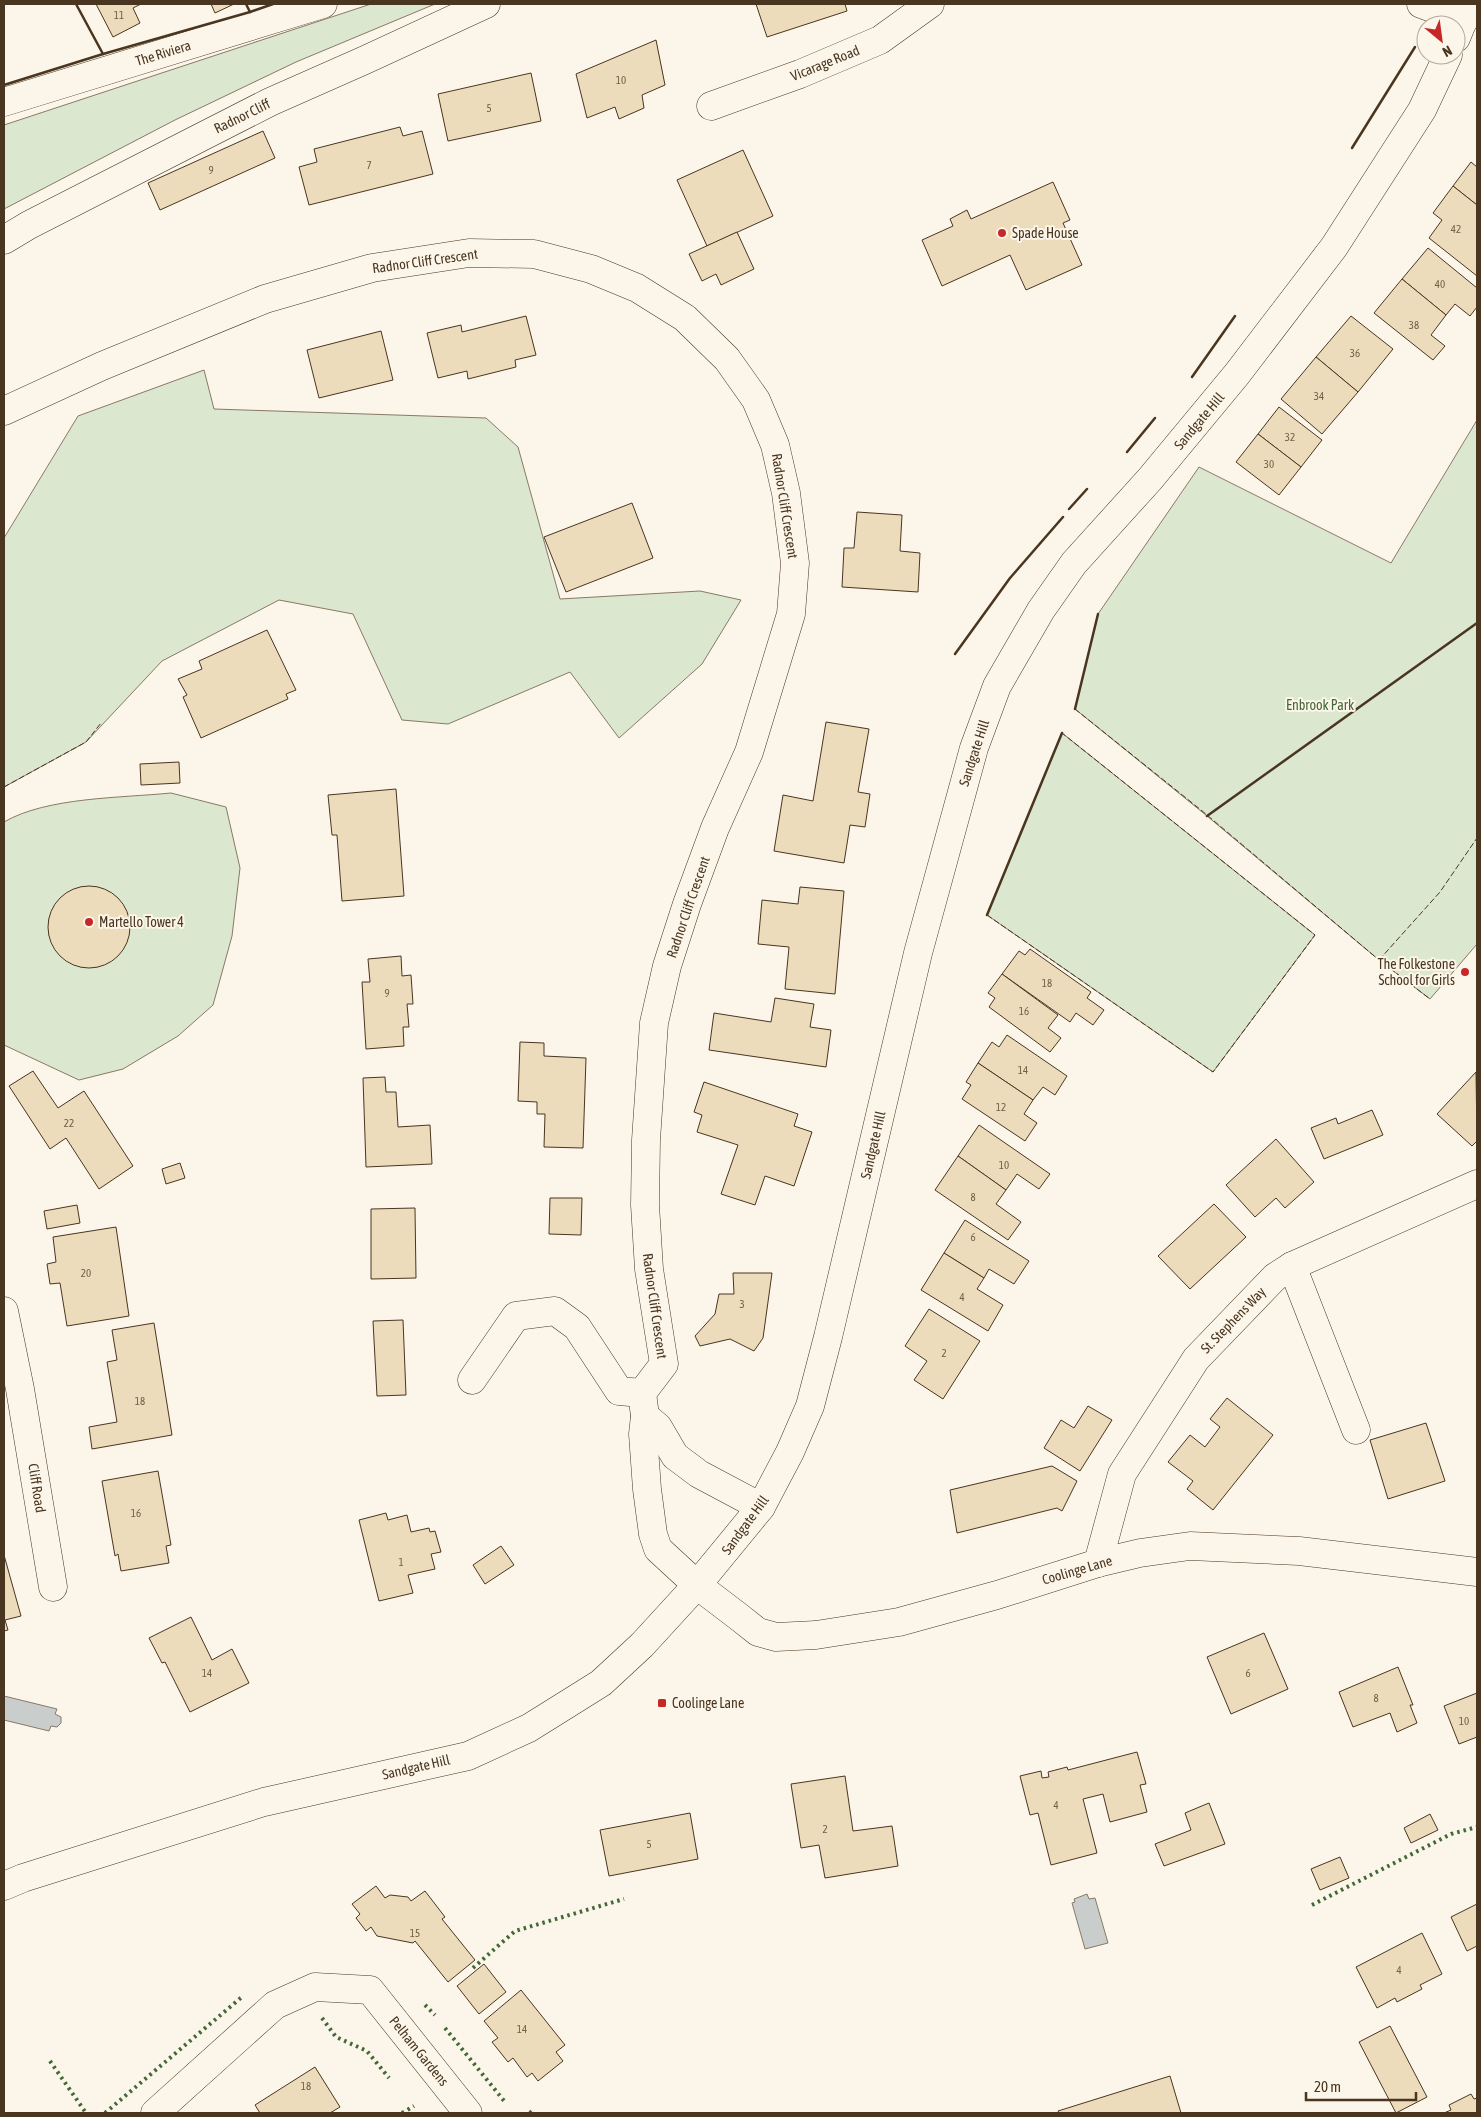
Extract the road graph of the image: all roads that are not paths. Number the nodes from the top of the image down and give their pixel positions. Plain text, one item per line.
1 (323, 4) edge
2 (486, 4) edge
3 (930, 4) edge
4 (1421, 4) edge
5 (1449, 15) edge
6 (1443, 65) edge
7 (4, 102) edge
8 (712, 106) dead end
9 (4, 240) edge
10 (4, 411) edge
11 (1477, 1184) edge
12 (1292, 1266) junction
13 (4, 1312) edge
14 (472, 1380) dead end
15 (12, 1392) edge
16 (643, 1404) junction
17 (1356, 1430) dead end
18 (761, 1506) junction
19 (1098, 1562) junction
20 (1477, 1572) edge
21 (697, 1585) junction
22 (54, 1587) dead end
23 (4, 1886) edge
24 (155, 2113) edge
25 (468, 2113) edge

1 - 7 main road, The Riviera
2 - 9 main road, Radnor Cliff
3 - 8 main road, Vicarage Road
4 - 5 main road
6 - 18 main road, Sandgate Hill
10 - 16 main road, Radnor Cliff Crescent
11 - 12 main road, St. Stephens Way
12 - 17 main road
12 - 19 main road, St. Stephens Way
13 - 15 main road, Cliff Road
14 - 16 main road
15 - 22 main road, Cliff Road
16 - 18 main road
16 - 21 main road
18 - 21 main road, Sandgate Hill
19 - 20 main road, Coolinge Lane
19 - 21 main road, Coolinge Lane
21 - 23 main road, Sandgate Hill
24 - 25 main road, Pelham Gardens

